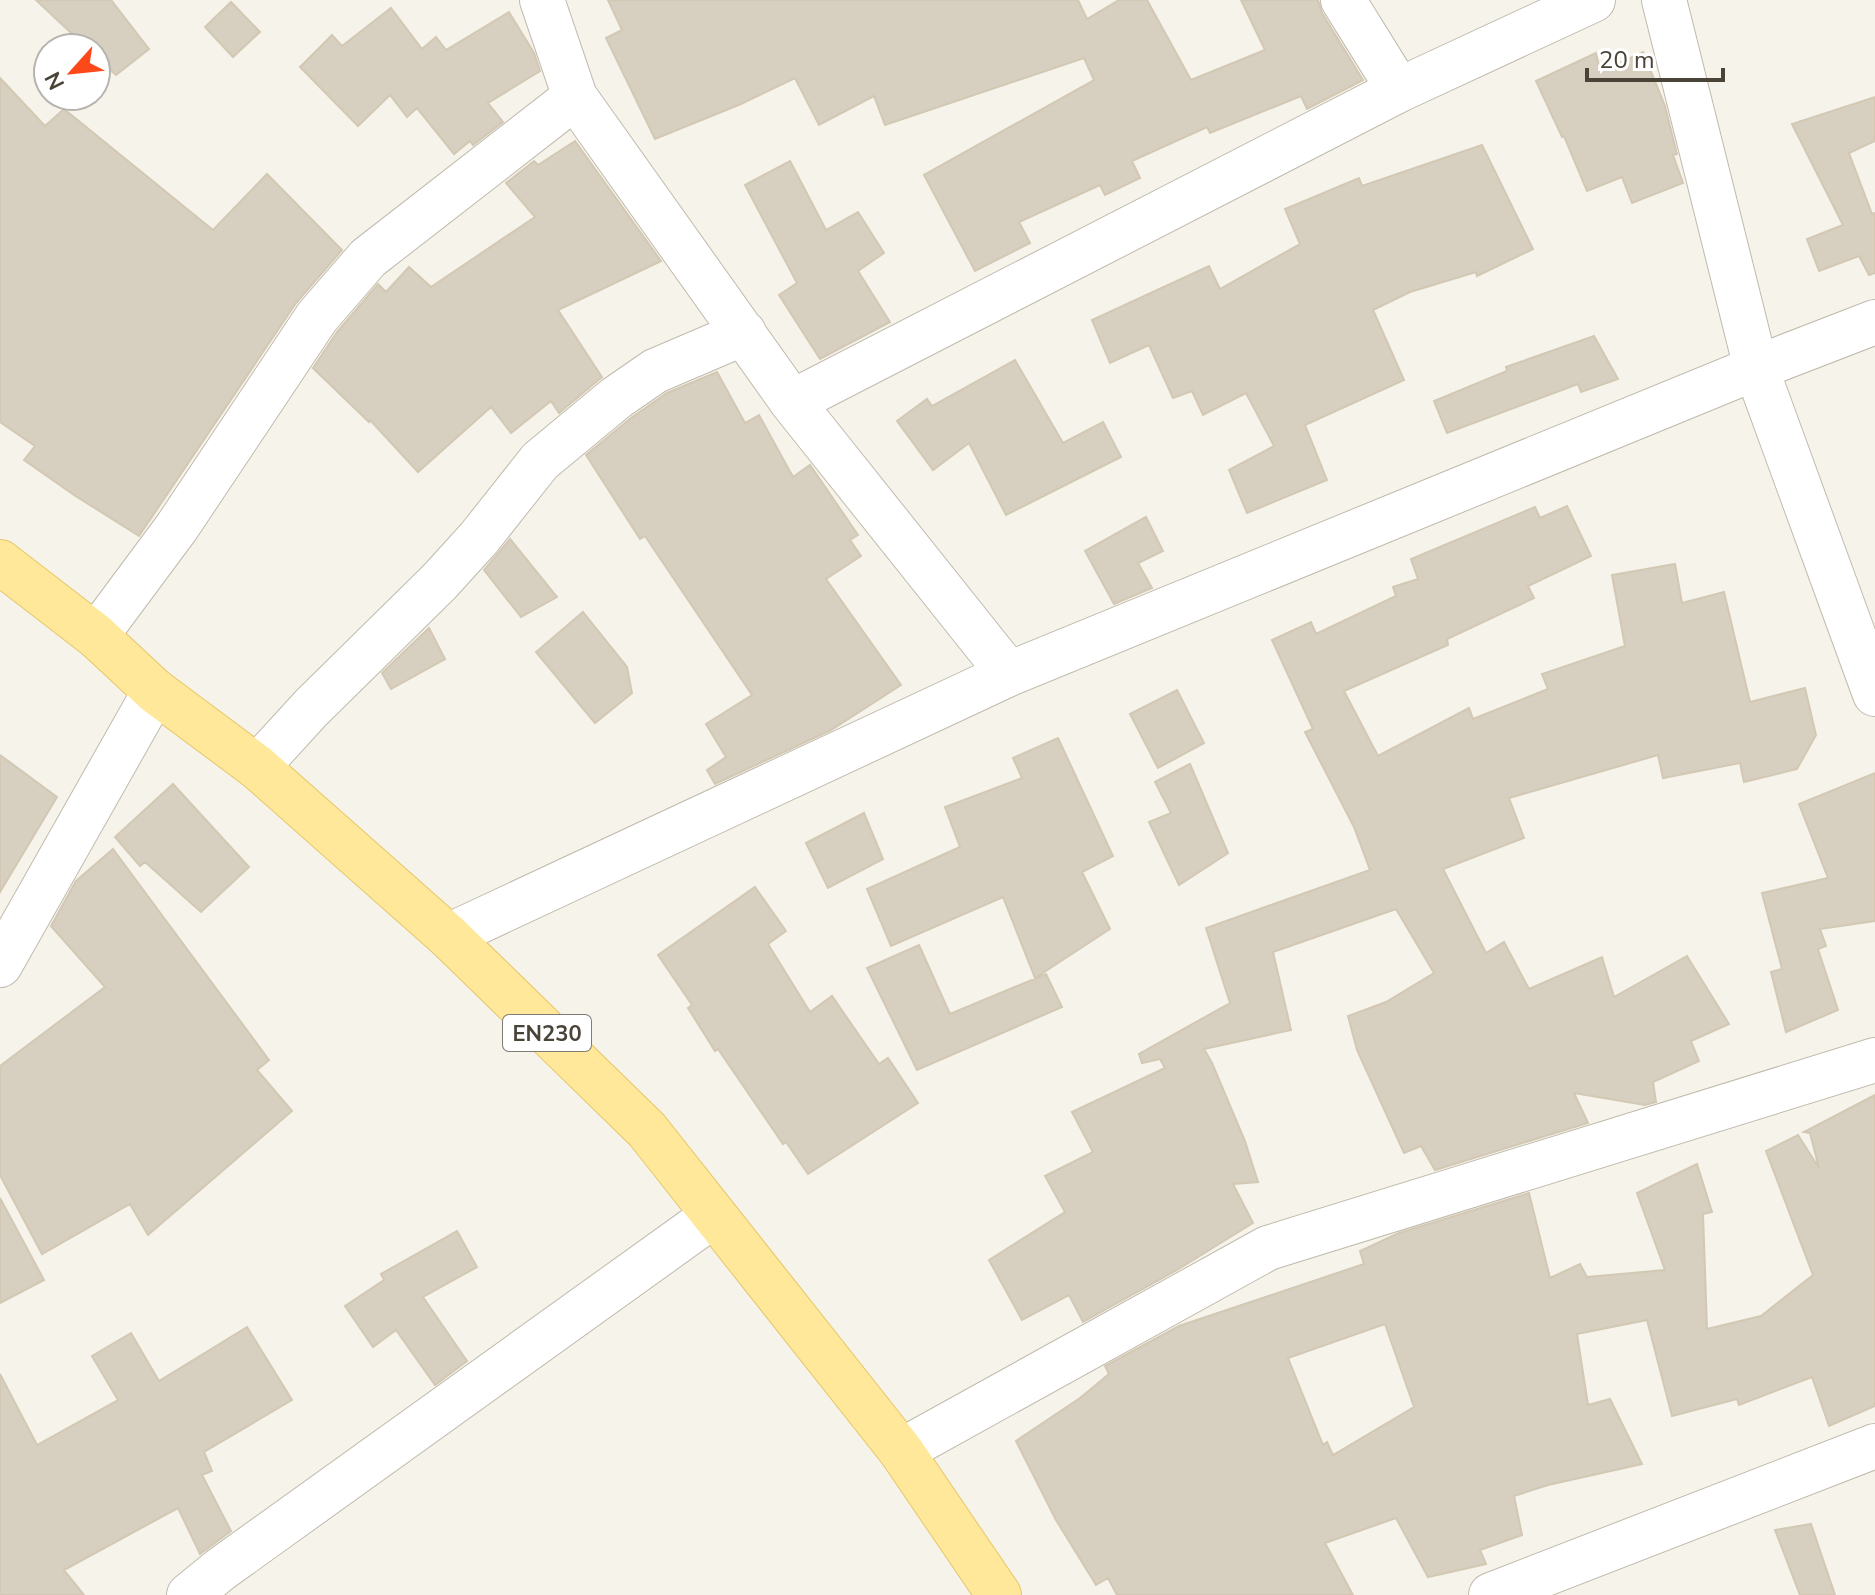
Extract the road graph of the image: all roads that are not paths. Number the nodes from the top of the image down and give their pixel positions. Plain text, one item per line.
1 (542, 0) edge
2 (1343, 0) edge
3 (1593, 0) edge
4 (1664, 0) edge
5 (1399, 90) junction
6 (575, 97) junction
7 (1875, 322) edge
8 (744, 333) junction
9 (1756, 368) junction
10 (792, 402) junction
11 (0, 562) edge
12 (96, 636) junction
13 (1009, 674) junction
14 (155, 691) junction
15 (1875, 694) edge
16 (257, 767) junction
17 (448, 936) junction
18 (0, 965) edge
19 (1875, 1060) edge
20 (714, 1215) junction
21 (1875, 1446) edge
22 (901, 1451) junction
23 (997, 1594) edge
24 (189, 1595) edge
25 (1491, 1595) edge

1 - 6 street
2 - 5 street
3 - 5 street
4 - 9 street
5 - 10 street
6 - 8 street
6 - 12 street
7 - 9 street
8 - 10 street
8 - 16 street
9 - 13 street
9 - 15 street
10 - 13 street
11 - 12 main road, EN230
12 - 14 main road, EN230
13 - 17 street
14 - 16 main road, EN230
14 - 18 street
16 - 17 main road, EN230
17 - 20 main road, EN230
19 - 22 street
20 - 22 main road, EN230
20 - 24 street
21 - 25 street
22 - 23 main road, EN230

